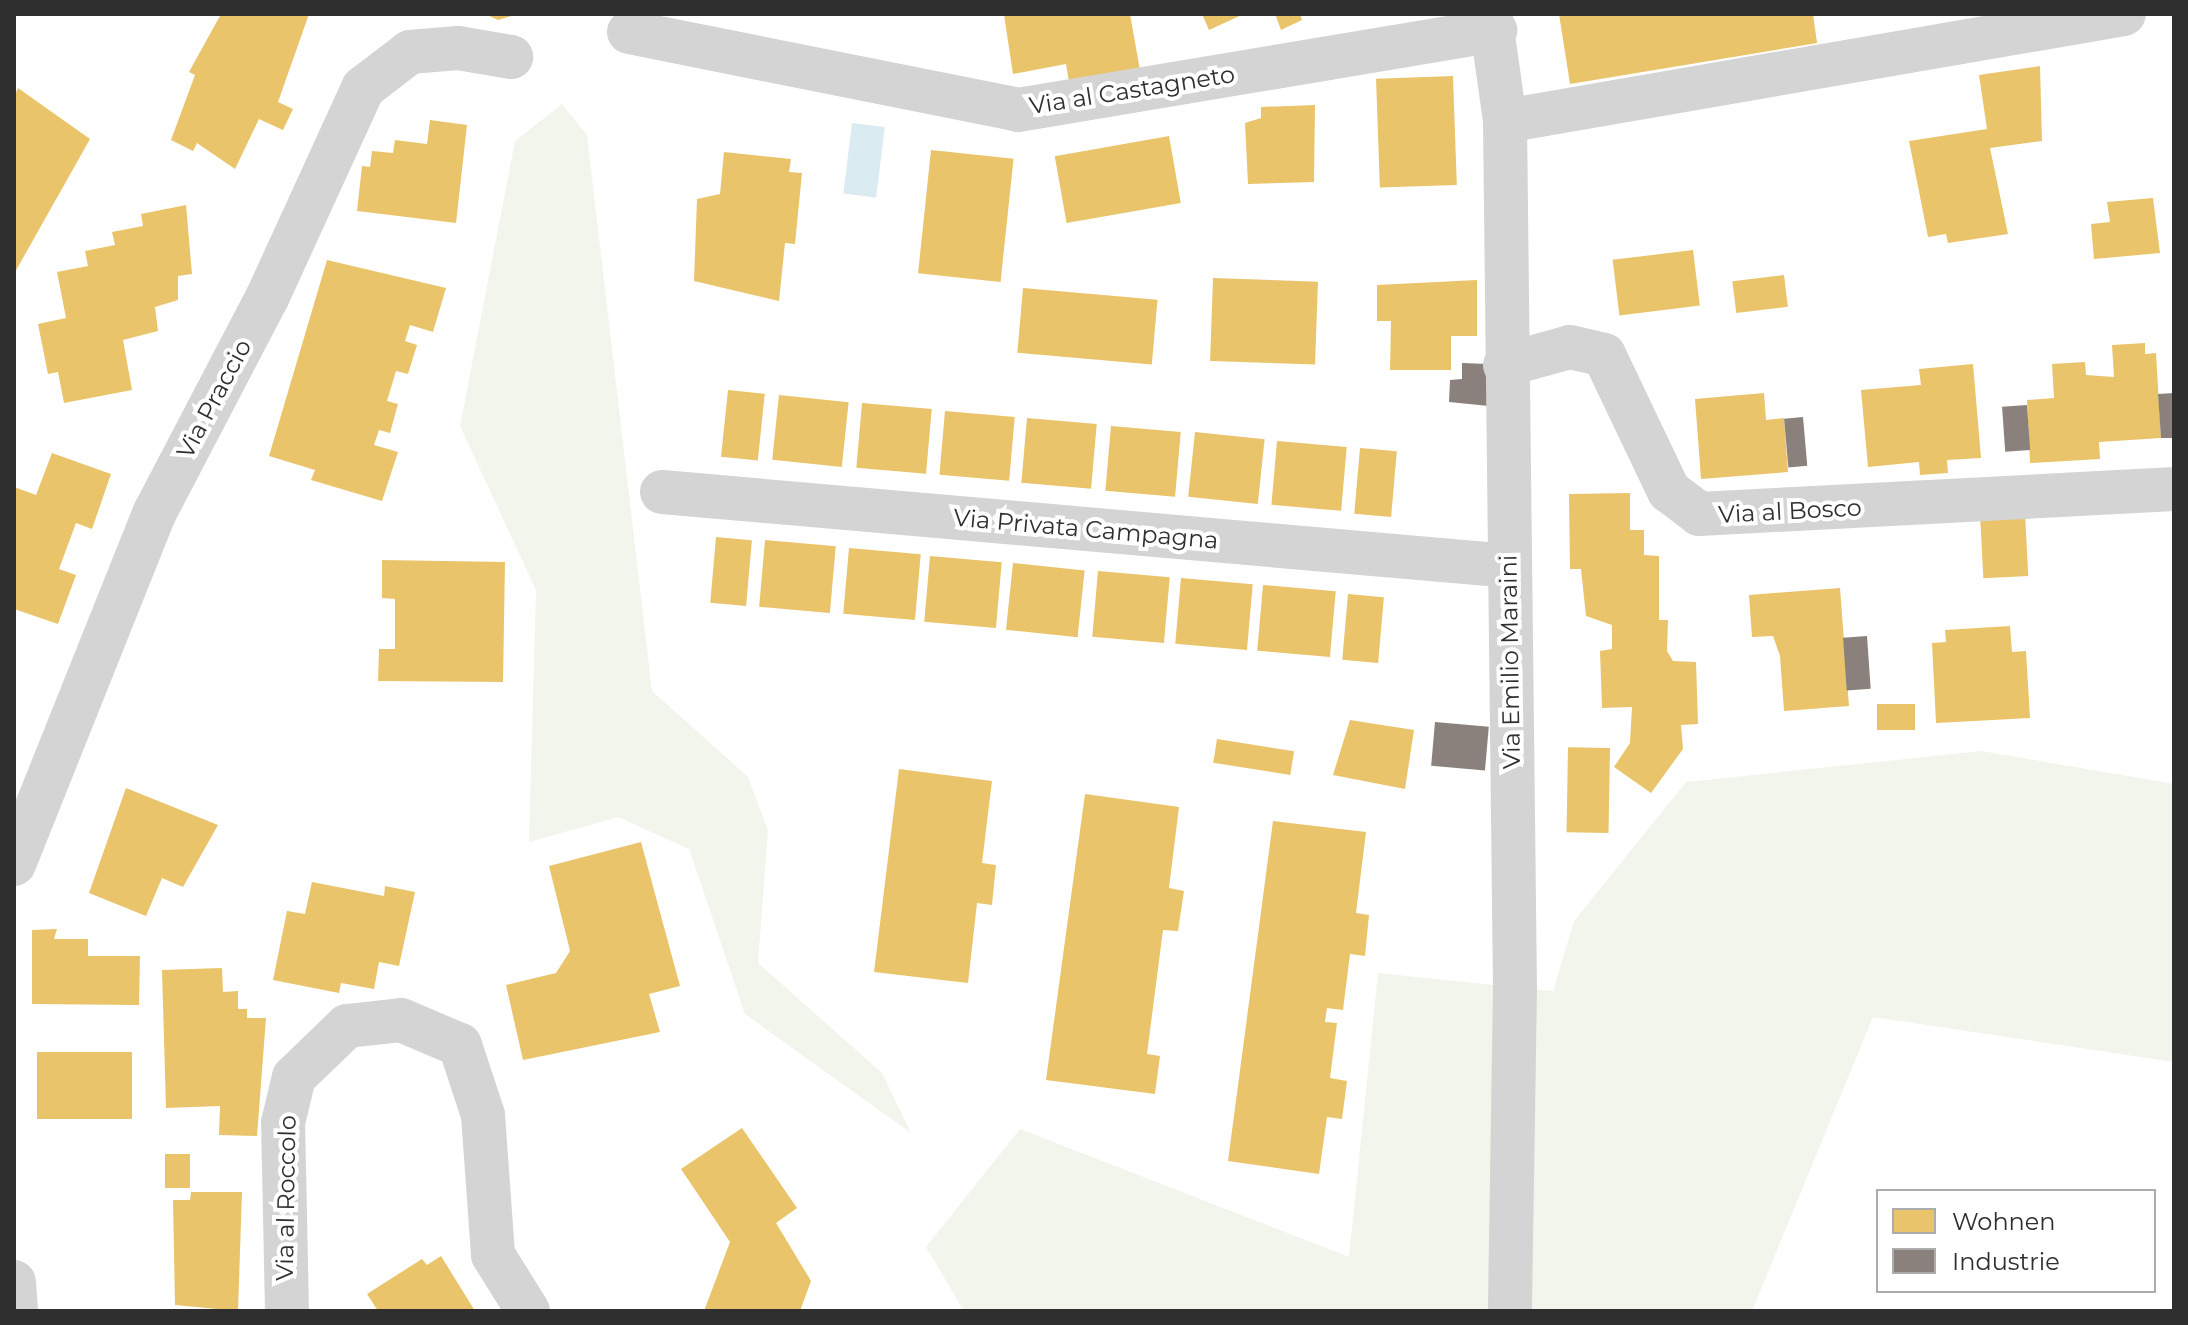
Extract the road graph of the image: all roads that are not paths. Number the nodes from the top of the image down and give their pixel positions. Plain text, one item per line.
1 (2124, 14) edge
2 (1492, 22) edge
3 (629, 32) dead end
4 (511, 57) dead end
5 (1505, 121) junction
6 (1505, 365) junction
7 (2174, 489) edge
8 (662, 492) dead end
9 (1509, 566) junction
10 (14, 864) edge
11 (14, 1282) edge
12 (16, 1311) edge
13 (287, 1311) edge
14 (528, 1311) edge
15 (1510, 1311) edge

1 - 5 street
2 - 3 street, Via al Castagneto
2 - 5 street, Via Emilio Maraini
4 - 10 street, Via Praccio
5 - 6 street, Via Emilio Maraini
6 - 7 street, Via al Bosco
6 - 9 street, Via Emilio Maraini
8 - 9 street, Via Privata Campagna
9 - 15 street, Via Emilio Maraini
11 - 12 street
13 - 14 street, Via al Roccolo

